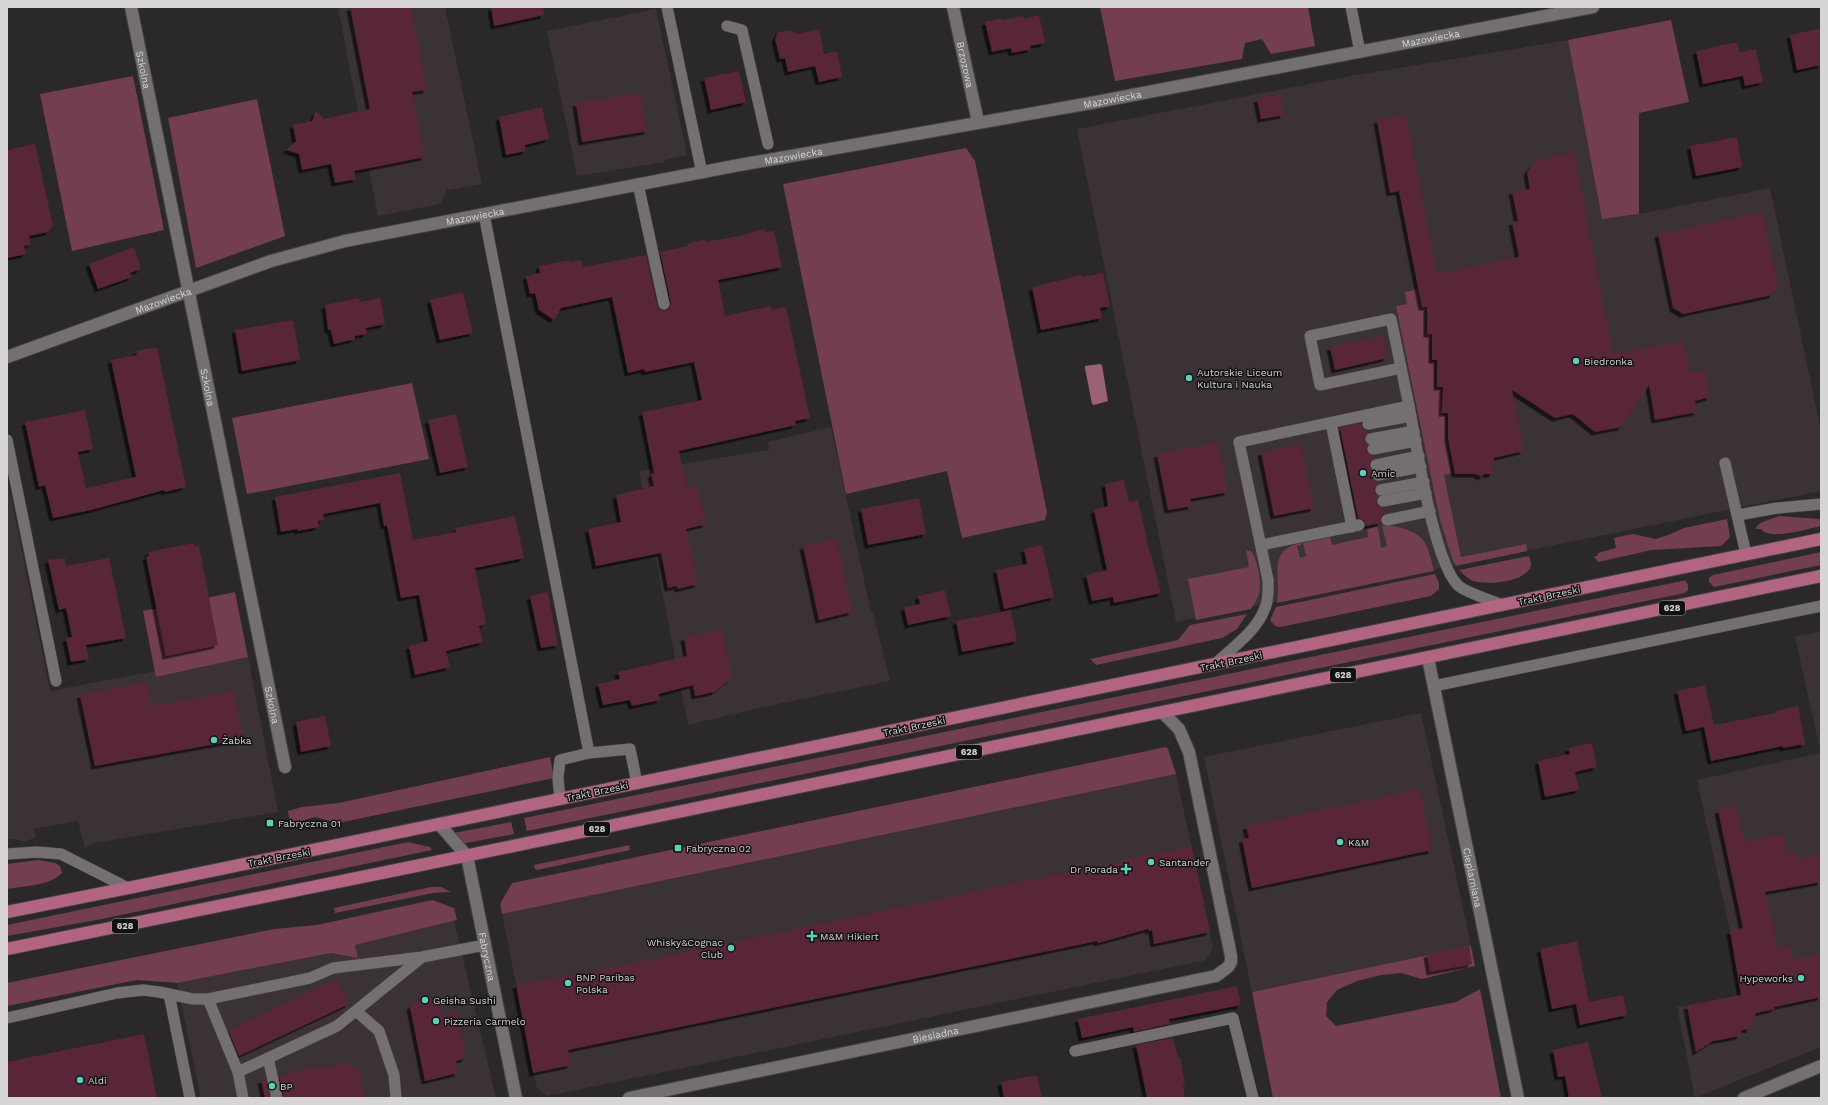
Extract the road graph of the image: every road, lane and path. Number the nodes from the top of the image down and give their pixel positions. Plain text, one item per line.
1 (131, 7) edge
2 (667, 7) edge
3 (953, 7) edge
4 (1351, 7) edge
5 (1593, 7) edge
6 (728, 26) dead end
7 (1360, 52) junction
8 (978, 122) junction
9 (768, 144) dead end
10 (702, 173) junction
11 (638, 184) junction
12 (484, 214) junction
13 (189, 290) junction
14 (664, 304) dead end
15 (7, 356) edge
16 (1401, 368) junction
17 (1410, 411) junction
18 (1368, 424) dead end
19 (1334, 428) junction
20 (1415, 436) junction
21 (7, 440) edge
22 (1372, 444) dead end
23 (1420, 462) junction
24 (1725, 463) dead end
25 (1377, 470) dead end
26 (1425, 487) junction
27 (1382, 496) dead end
28 (1821, 504) edge
29 (1430, 511) junction
30 (1738, 515) junction
31 (1387, 520) dead end
32 (1821, 539) edge
33 (1261, 545) junction
34 (1746, 554) junction
35 (1821, 576) edge
36 (1502, 604) junction
37 (1821, 606) edge
38 (1428, 658) junction
39 (1215, 664) junction
40 (56, 681) dead end
41 (1434, 686) junction
42 (1163, 713) junction
43 (589, 753) junction
44 (285, 767) dead end
45 (637, 783) junction
46 (560, 799) junction
47 (440, 824) junction
48 (7, 854) edge
49 (467, 856) junction
50 (128, 888) junction
51 (7, 912) edge
52 (484, 945) junction
53 (7, 949) edge
54 (422, 957) junction
55 (169, 994) junction
56 (208, 999) junction
57 (356, 1010) junction
58 (7, 1018) edge
59 (1075, 1051) dead end
60 (268, 1058) junction
61 (1821, 1066) edge
62 (238, 1072) junction
63 (190, 1098) edge
64 (243, 1098) edge
65 (276, 1098) edge
66 (396, 1098) edge
67 (516, 1098) edge
68 (629, 1098) edge
69 (1253, 1098) edge
70 (1518, 1098) edge
71 (1744, 1098) edge

1 - 13 street, Szkolna
2 - 10 lane
3 - 8 street, Brzozowa
4 - 7 lane
5 - 7 street, Mazowiecka
6 - 9 lane
7 - 8 street, Mazowiecka
8 - 10 street, Mazowiecka
10 - 11 street, Mazowiecka
11 - 12 street, Mazowiecka
11 - 14 lane
12 - 13 street, Mazowiecka
12 - 43 lane
13 - 15 street, Mazowiecka
13 - 44 street, Szkolna
16 - 16 lane
16 - 17 lane
17 - 18 lane
17 - 19 lane
17 - 20 lane
19 - 33 lane
19 - 33 lane
20 - 22 lane
20 - 23 lane
21 - 40 lane
23 - 25 lane
23 - 26 lane
24 - 30 lane
26 - 27 lane
26 - 29 lane
28 - 30 lane
29 - 31 lane
29 - 36 lane
30 - 34 lane
32 - 34 main road, Trakt Brzeski
33 - 39 lane
34 - 36 main road, Trakt Brzeski
35 - 38 main road, 628
36 - 39 main road, Trakt Brzeski
37 - 41 lane
38 - 41 street, Cieplarniana
38 - 42 main road, 628
39 - 45 main road, Trakt Brzeski
41 - 70 street, Cieplarniana
42 - 49 main road, 628
42 - 68 street, Biesiadna
43 - 45 lane
43 - 46 lane
45 - 46 main road, Trakt Brzeski
46 - 47 main road, Trakt Brzeski
47 - 49 street, Fabryczna
47 - 50 main road, Trakt Brzeski
48 - 50 lane
49 - 52 street, Fabryczna
49 - 53 main road, 628
50 - 51 main road, Trakt Brzeski
52 - 54 lane
52 - 67 street, Fabryczna
54 - 56 lane
54 - 57 lane
55 - 56 lane
55 - 58 lane
55 - 63 lane
56 - 62 lane
57 - 60 lane
57 - 66 lane
59 - 69 lane
60 - 62 lane
60 - 65 lane
61 - 71 street
62 - 64 lane

